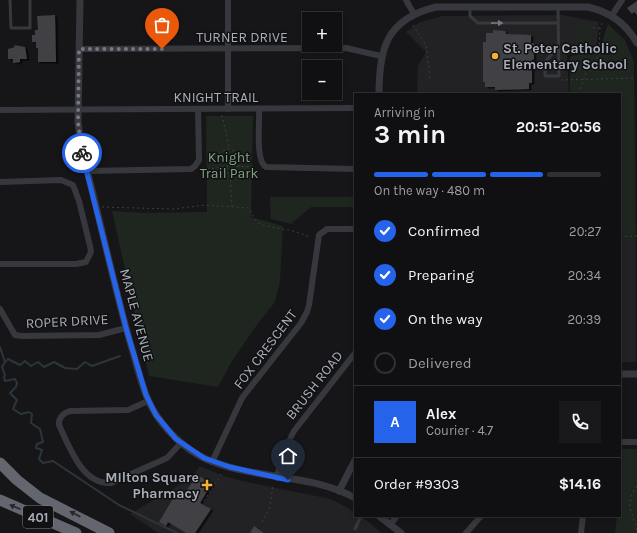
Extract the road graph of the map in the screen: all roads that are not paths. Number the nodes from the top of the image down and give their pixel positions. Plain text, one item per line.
1 (10, 0) edge
2 (30, 0) edge
3 (80, 0) edge
4 (228, 0) edge
5 (406, 0) edge
6 (622, 0) edge
7 (516, 3) edge
8 (470, 6) junction
9 (558, 6) junction
10 (414, 14) junction
11 (612, 15) junction
12 (557, 23) junction
13 (637, 43) edge
14 (558, 47) junction
15 (79, 49) junction
16 (229, 49) junction
17 (381, 56) junction
18 (379, 93) edge
19 (354, 108) edge
20 (198, 109) junction
21 (228, 109) junction
22 (259, 109) junction
23 (0, 110) edge
24 (78, 110) junction
25 (354, 169) edge
26 (87, 171) junction
27 (0, 182) edge
28 (354, 229) edge
29 (0, 264) edge
30 (0, 309) edge
31 (126, 328) junction
32 (354, 354) edge
33 (621, 374) edge
34 (637, 374) edge
35 (148, 401) junction
36 (621, 442) edge
37 (637, 442) edge
38 (181, 443) junction
39 (212, 462) junction
40 (354, 462) edge
41 (0, 463) edge
42 (275, 481) junction
43 (339, 491) junction
44 (354, 498) edge
45 (0, 500) edge
46 (361, 517) edge
47 (380, 517) edge
48 (396, 517) edge
49 (481, 517) edge
50 (583, 517) edge
51 (390, 525) junction
52 (355, 529) dead end
53 (76, 533) edge
54 (109, 533) edge
55 (401, 533) edge
56 (466, 533) edge
57 (581, 533) edge

1 - 2 lane
3 - 15 street, MAPLE AVENUE
4 - 16 street
5 - 10 street
6 - 11 street
7 - 8 street
7 - 9 street
8 - 10 street
8 -> 12 lane
9 - 11 street
9 - 12 lane
10 - 17 street
11 - 13 street
12 - 14 lane
14 - 14 lane
15 - 16 street, TURNER DRIVE
15 - 24 street, MAPLE AVENUE
16 - 17 street, TURNER DRIVE
16 - 21 street
17 - 18 street
19 - 22 street, KNIGHT TRAIL
20 - 21 street, KNIGHT TRAIL
20 - 24 street, KNIGHT TRAIL
20 - 26 street
21 - 22 street, KNIGHT TRAIL
22 - 25 street
23 - 24 street
24 - 26 street, MAPLE AVENUE
26 - 31 street, MAPLE AVENUE
27 - 29 street
28 - 39 street, FOX CRESCENT
30 - 31 street, ROPER DRIVE
31 - 35 street, MAPLE AVENUE
32 - 42 street, BRUSH ROAD
33 - 34 street
35 - 38 street, MAPLE AVENUE
35 - 38 street
36 - 37 street
38 - 39 street, MAPLE AVENUE
39 - 42 street, MAPLE AVENUE
40 - 43 street
54 -> 41 highway
42 - 43 street, MAPLE AVENUE
43 - 44 street, MAPLE AVENUE
53 -> 45 highway, 401
46 - 52 lane
47 - 51 street
48 - 51 street
49 - 56 street
50 - 57 street
51 - 55 street

